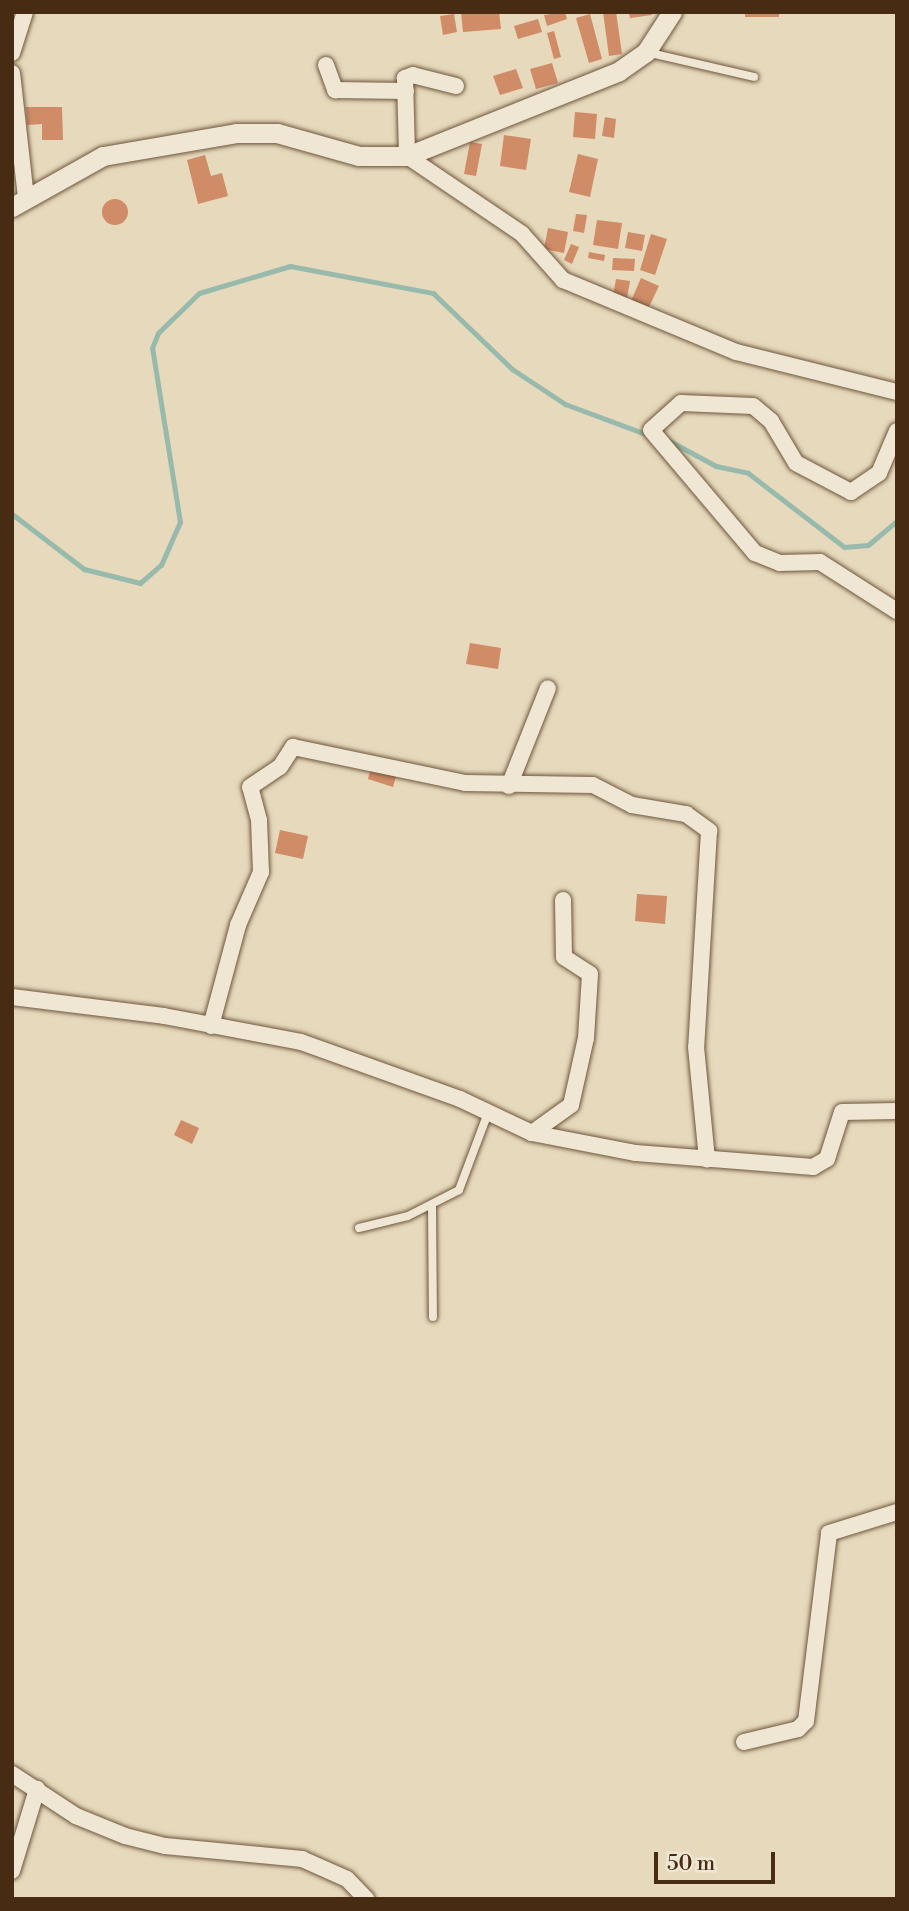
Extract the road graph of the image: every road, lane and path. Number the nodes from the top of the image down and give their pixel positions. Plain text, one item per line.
1 (25, 12) edge
2 (671, 12) edge
3 (646, 52) junction
4 (12, 53) edge
5 (326, 65) dead end
6 (12, 74) edge
7 (754, 77) dead end
8 (456, 86) dead end
9 (406, 91) junction
10 (407, 156) junction
11 (19, 203) edge
12 (897, 392) edge
13 (897, 431) edge
14 (897, 611) edge
15 (548, 688) dead end
16 (509, 786) junction
17 (563, 900) dead end
18 (12, 998) edge
19 (211, 1026) junction
20 (897, 1111) edge
21 (488, 1112) junction
22 (532, 1133) junction
23 (707, 1160) junction
24 (432, 1207) junction
25 (359, 1228) dead end
26 (433, 1317) dead end
27 (897, 1512) edge
28 (744, 1742) dead end
29 (12, 1774) edge
30 (37, 1789) junction
31 (12, 1871) edge
32 (366, 1899) edge

1 - 4 street
2 - 3 street
3 - 7 lane
3 - 10 street
5 - 9 street
6 - 11 street
8 - 9 street
9 - 10 street
10 - 11 street
10 - 12 street
13 - 14 street
15 - 16 street
16 - 19 street
16 - 23 street
17 - 22 street
18 - 19 street
19 - 21 street
20 - 23 street
21 - 22 street
21 - 24 lane
22 - 23 street
24 - 25 lane
24 - 26 lane
27 - 28 street
29 - 30 street
30 - 31 street
30 - 32 street

